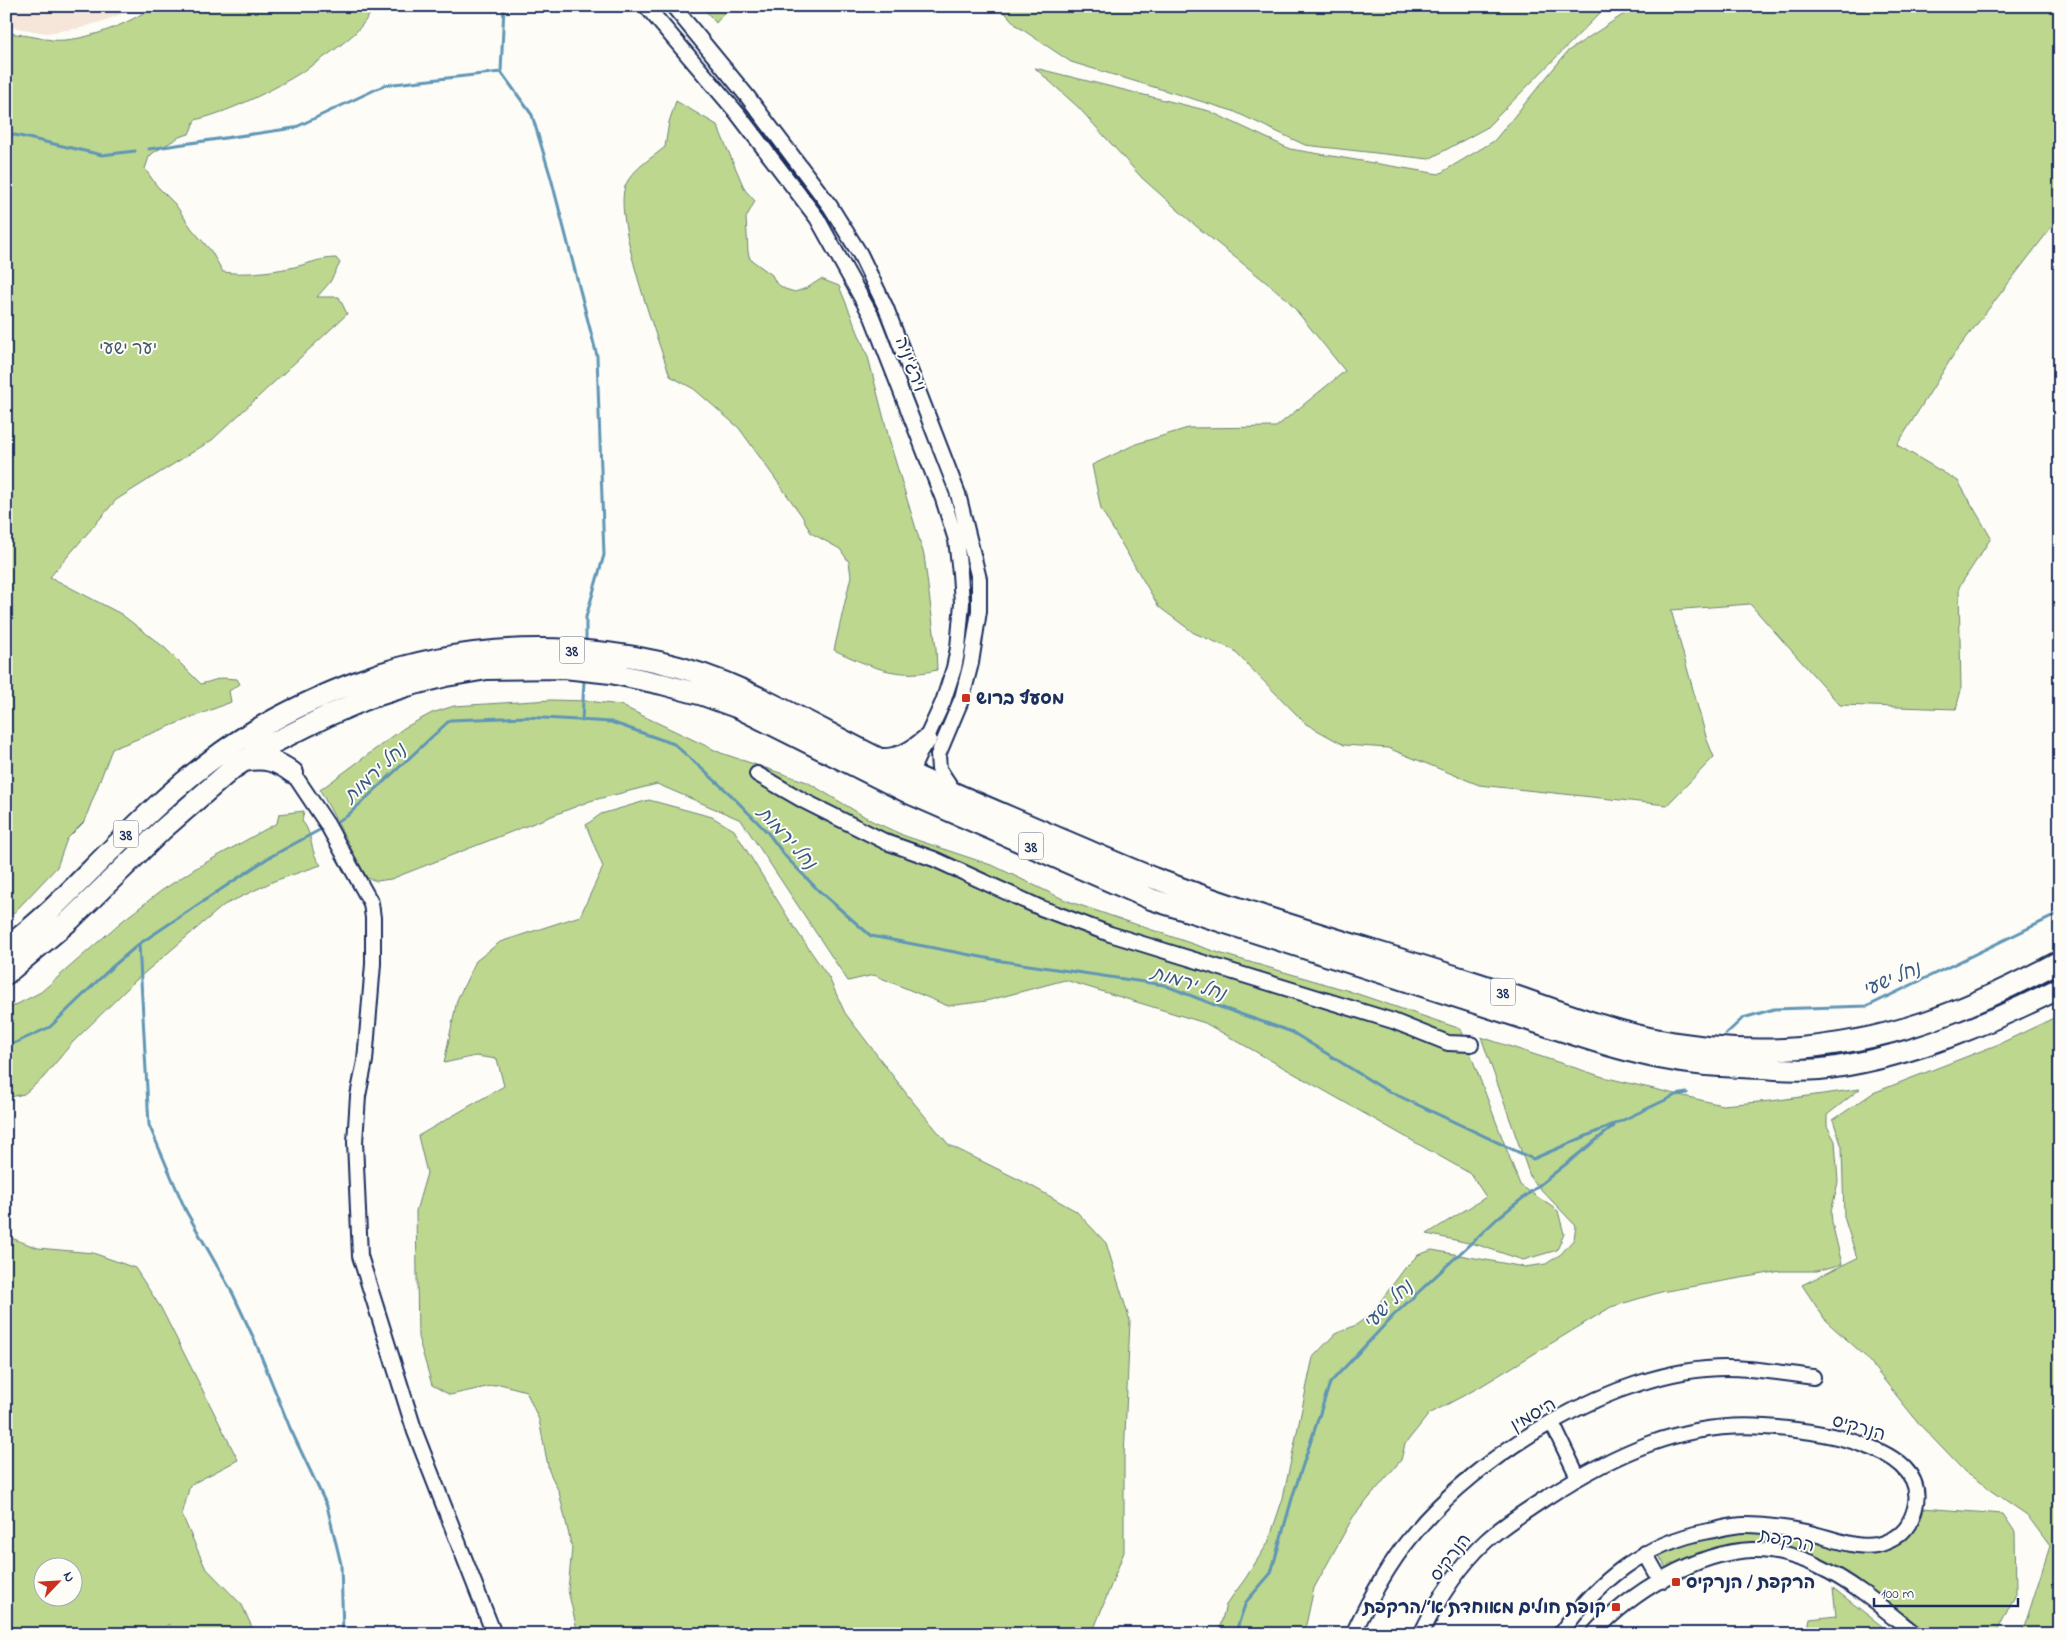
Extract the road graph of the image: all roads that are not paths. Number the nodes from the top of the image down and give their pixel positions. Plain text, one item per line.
1 (646, 6) edge
2 (673, 6) edge
3 (304, 727) junction
4 (926, 740) junction
5 (880, 759) junction
6 (244, 760) junction
7 (293, 773) junction
8 (757, 774) dead end
9 (910, 784) junction
10 (956, 794) junction
11 (6, 949) edge
12 (2060, 961) edge
13 (6, 974) edge
14 (2060, 988) edge
15 (1471, 1044) dead end
16 (1813, 1377) dead end
17 (1552, 1423) junction
18 (1578, 1477) junction
19 (1645, 1553) junction
20 (1661, 1581) junction
21 (494, 1634) edge
22 (1352, 1634) edge
23 (1421, 1634) edge
24 (1560, 1634) edge
25 (1593, 1634) edge
26 (1915, 1634) edge

1 - 4 street, וירג'יניה
2 - 10 street, וירג'יניה
3 - 6 highway, 38
3 - 7 highway
3 - 9 highway, 38
4 - 5 highway
4 - 9 street, וירג'יניה
5 - 9 highway, 38
5 - 11 highway, 38
6 - 7 highway
6 - 13 highway, 38
7 - 21 street
8 - 15 street
9 - 10 highway, 38
9 - 14 highway, 38
10 - 12 highway, 38
16 - 17 street, היסמין
17 - 18 street
17 - 22 street, היסמין
18 - 19 street, הנרקיס
18 - 23 street, הנרקיס
19 - 20 street
19 - 24 street, הנרקיס
20 - 25 street, הרקפת
20 - 26 street, הרקפת

